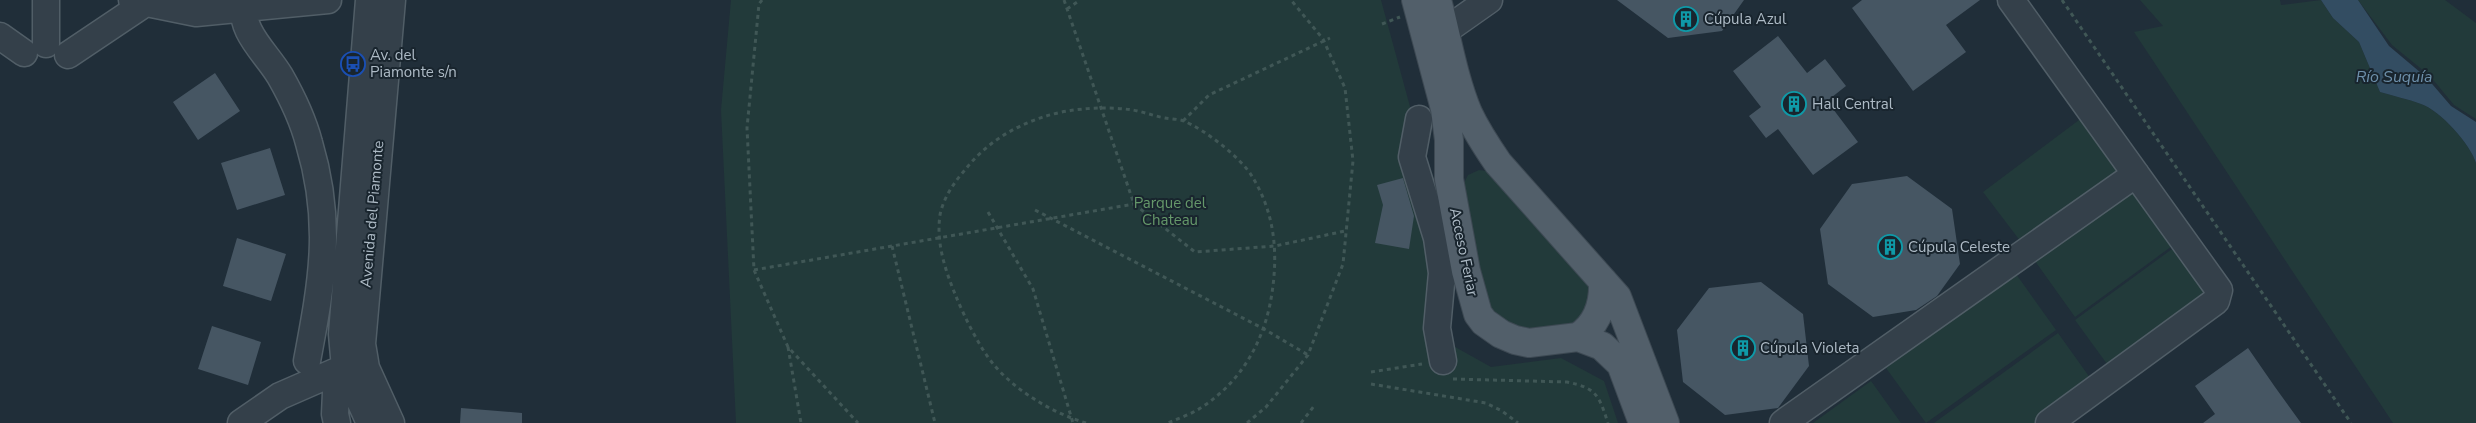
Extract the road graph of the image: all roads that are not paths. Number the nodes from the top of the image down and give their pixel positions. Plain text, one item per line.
1 (46, 0) edge
2 (328, 0) edge
3 (369, 0) edge
4 (392, 0) edge
5 (1416, 0) edge
6 (1437, 0) edge
7 (1489, 0) edge
8 (2011, 0) edge
9 (139, 1) edge
10 (243, 4) edge
11 (1445, 31) junction
12 (0, 36) edge
13 (46, 51) junction
14 (1419, 119) dead end
15 (1498, 163) junction
16 (2136, 174) junction
17 (1449, 179) junction
18 (1603, 281) junction
19 (1578, 337) junction
20 (307, 361) dead end
21 (1443, 361) road end
22 (349, 366) junction
23 (241, 423) edge
24 (337, 423) edge
25 (370, 423) edge
26 (391, 423) edge
27 (1643, 423) edge
28 (1665, 423) edge
29 (1783, 423) edge
30 (2049, 423) edge

1 - 13 street
2 - 10 street
3 - 22 street, Avenida del Piamonte
4 - 22 street, Avenida del Piamonte
5 - 17 main road, Acceso Feriar
6 - 11 main road
7 - 11 street
8 - 16 street
9 - 10 street
9 - 13 street
10 - 20 street
11 - 15 main road
12 - 13 street
14 - 21 street
15 - 17 main road
15 - 18 main road
16 - 29 street
16 - 30 street
17 - 19 main road, Acceso Feriar
18 - 19 main road
18 - 28 main road
19 - 27 main road, Acceso Feriar
22 - 23 street
22 - 24 street
22 - 25 street, Avenida del Piamonte
22 - 26 street, Avenida del Piamonte

